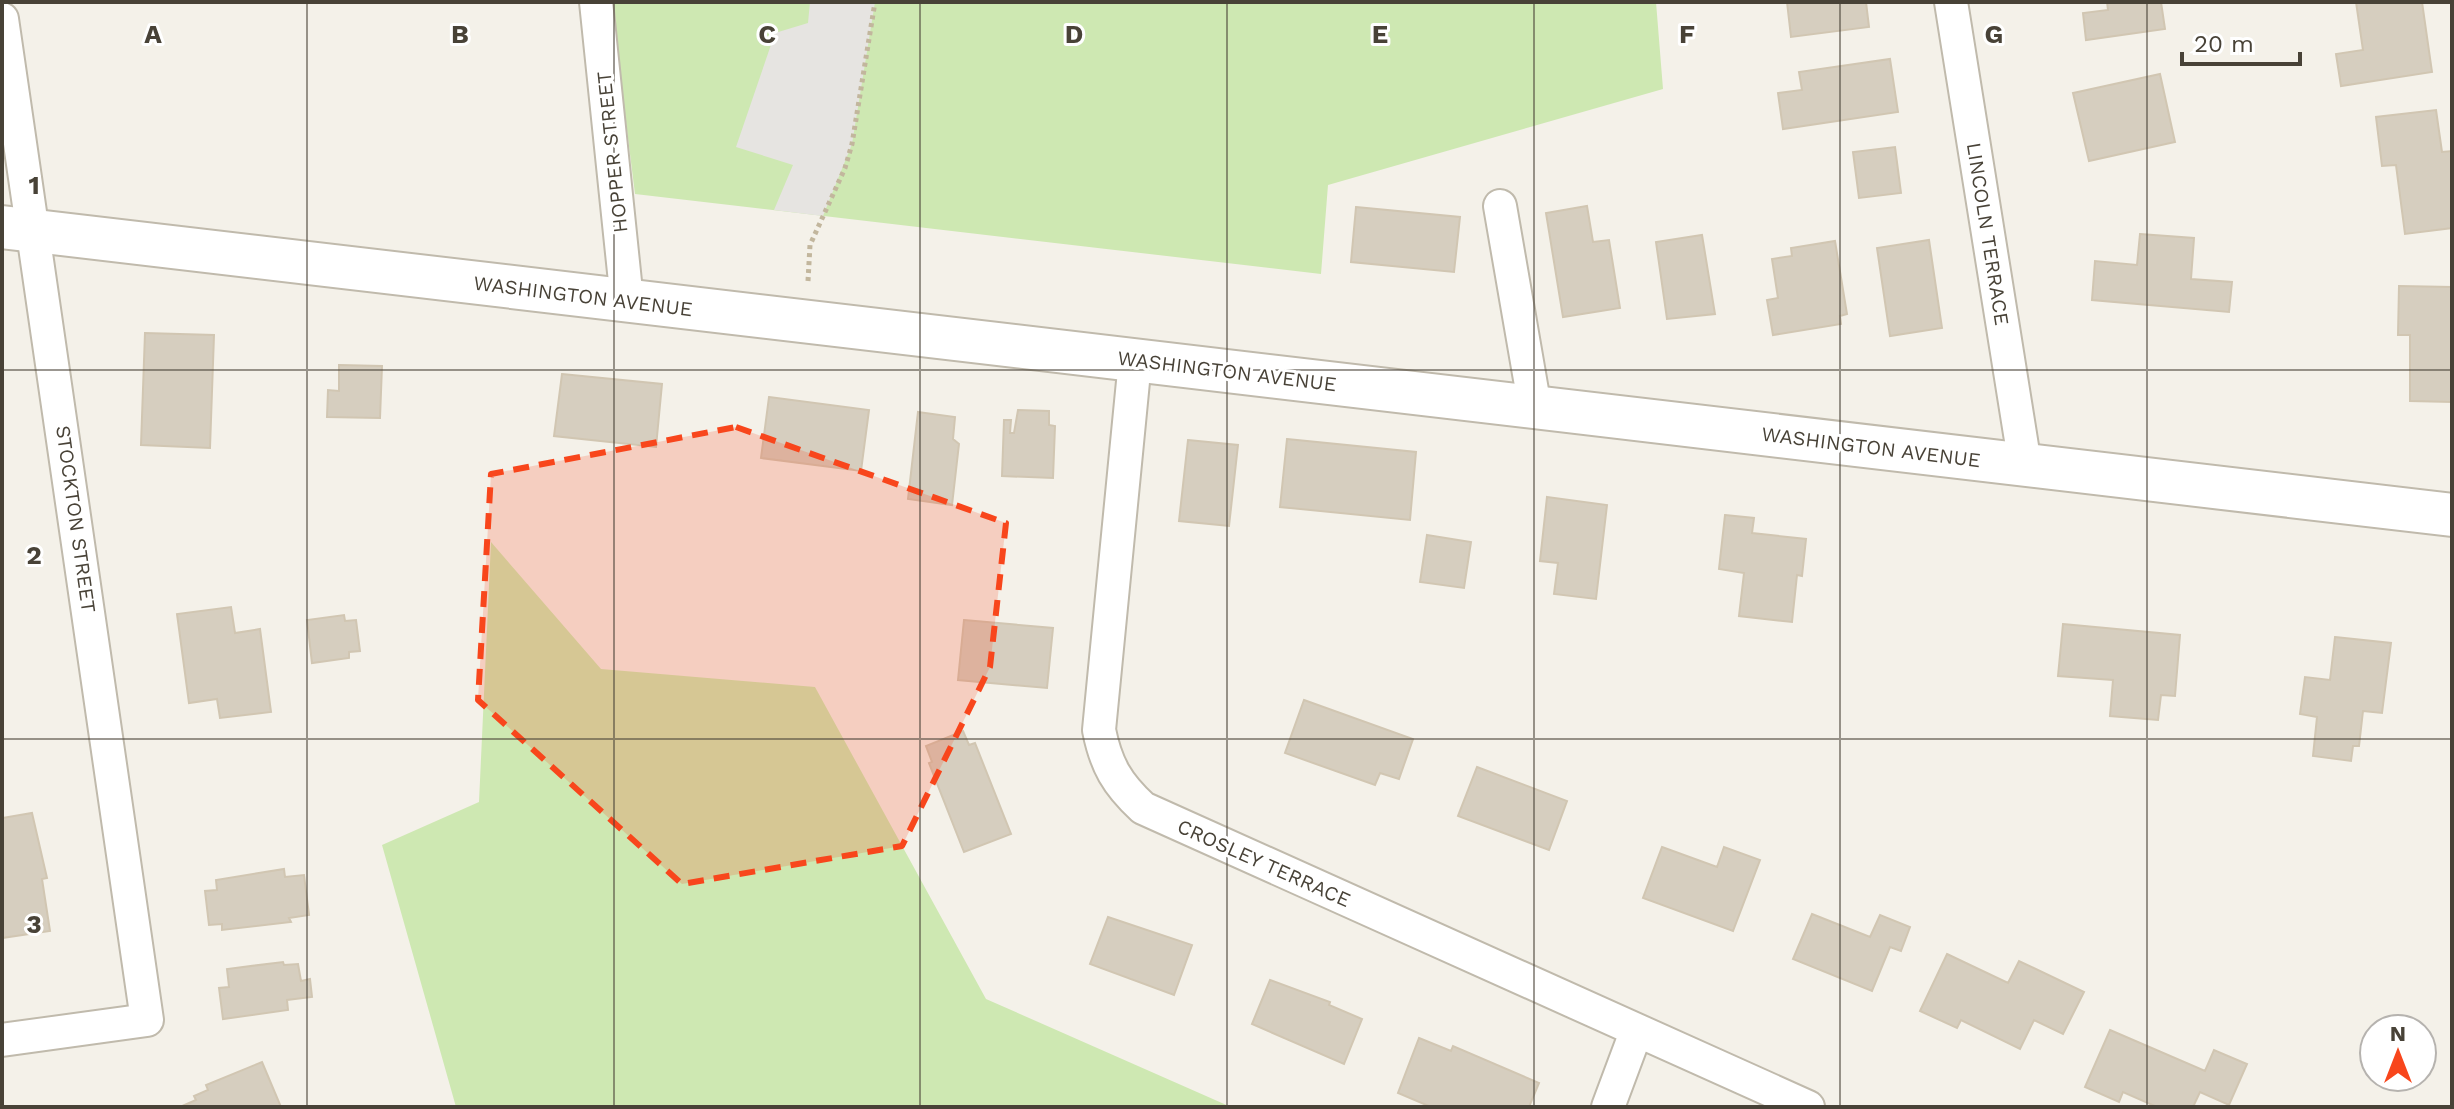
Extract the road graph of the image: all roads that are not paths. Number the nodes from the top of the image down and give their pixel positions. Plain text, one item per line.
1 (596, 2) edge
2 (1951, 2) edge
3 (2, 19) edge
4 (1500, 206) dead end
5 (19, 229) edge
6 (627, 301) junction
7 (1135, 361) junction
8 (1535, 408) junction
9 (2025, 465) junction
10 (2452, 515) edge
11 (1636, 1032) junction
12 (2, 1040) edge
13 (1608, 1107) edge
14 (1808, 1107) edge

1 - 6 street, HOPPER STREET
2 - 9 street, LINCOLN TERRACE
3 - 5 street, STOCKTON STREET
4 - 8 street
5 - 6 street, WASHINGTON AVENUE
5 - 12 street, STOCKTON STREET
6 - 7 street, WASHINGTON AVENUE
7 - 8 street, WASHINGTON AVENUE
7 - 11 street, CROSLEY TERRACE
8 - 9 street, WASHINGTON AVENUE
9 - 10 street, WASHINGTON AVENUE
11 - 13 street
11 - 14 street, CROSLEY TERRACE

